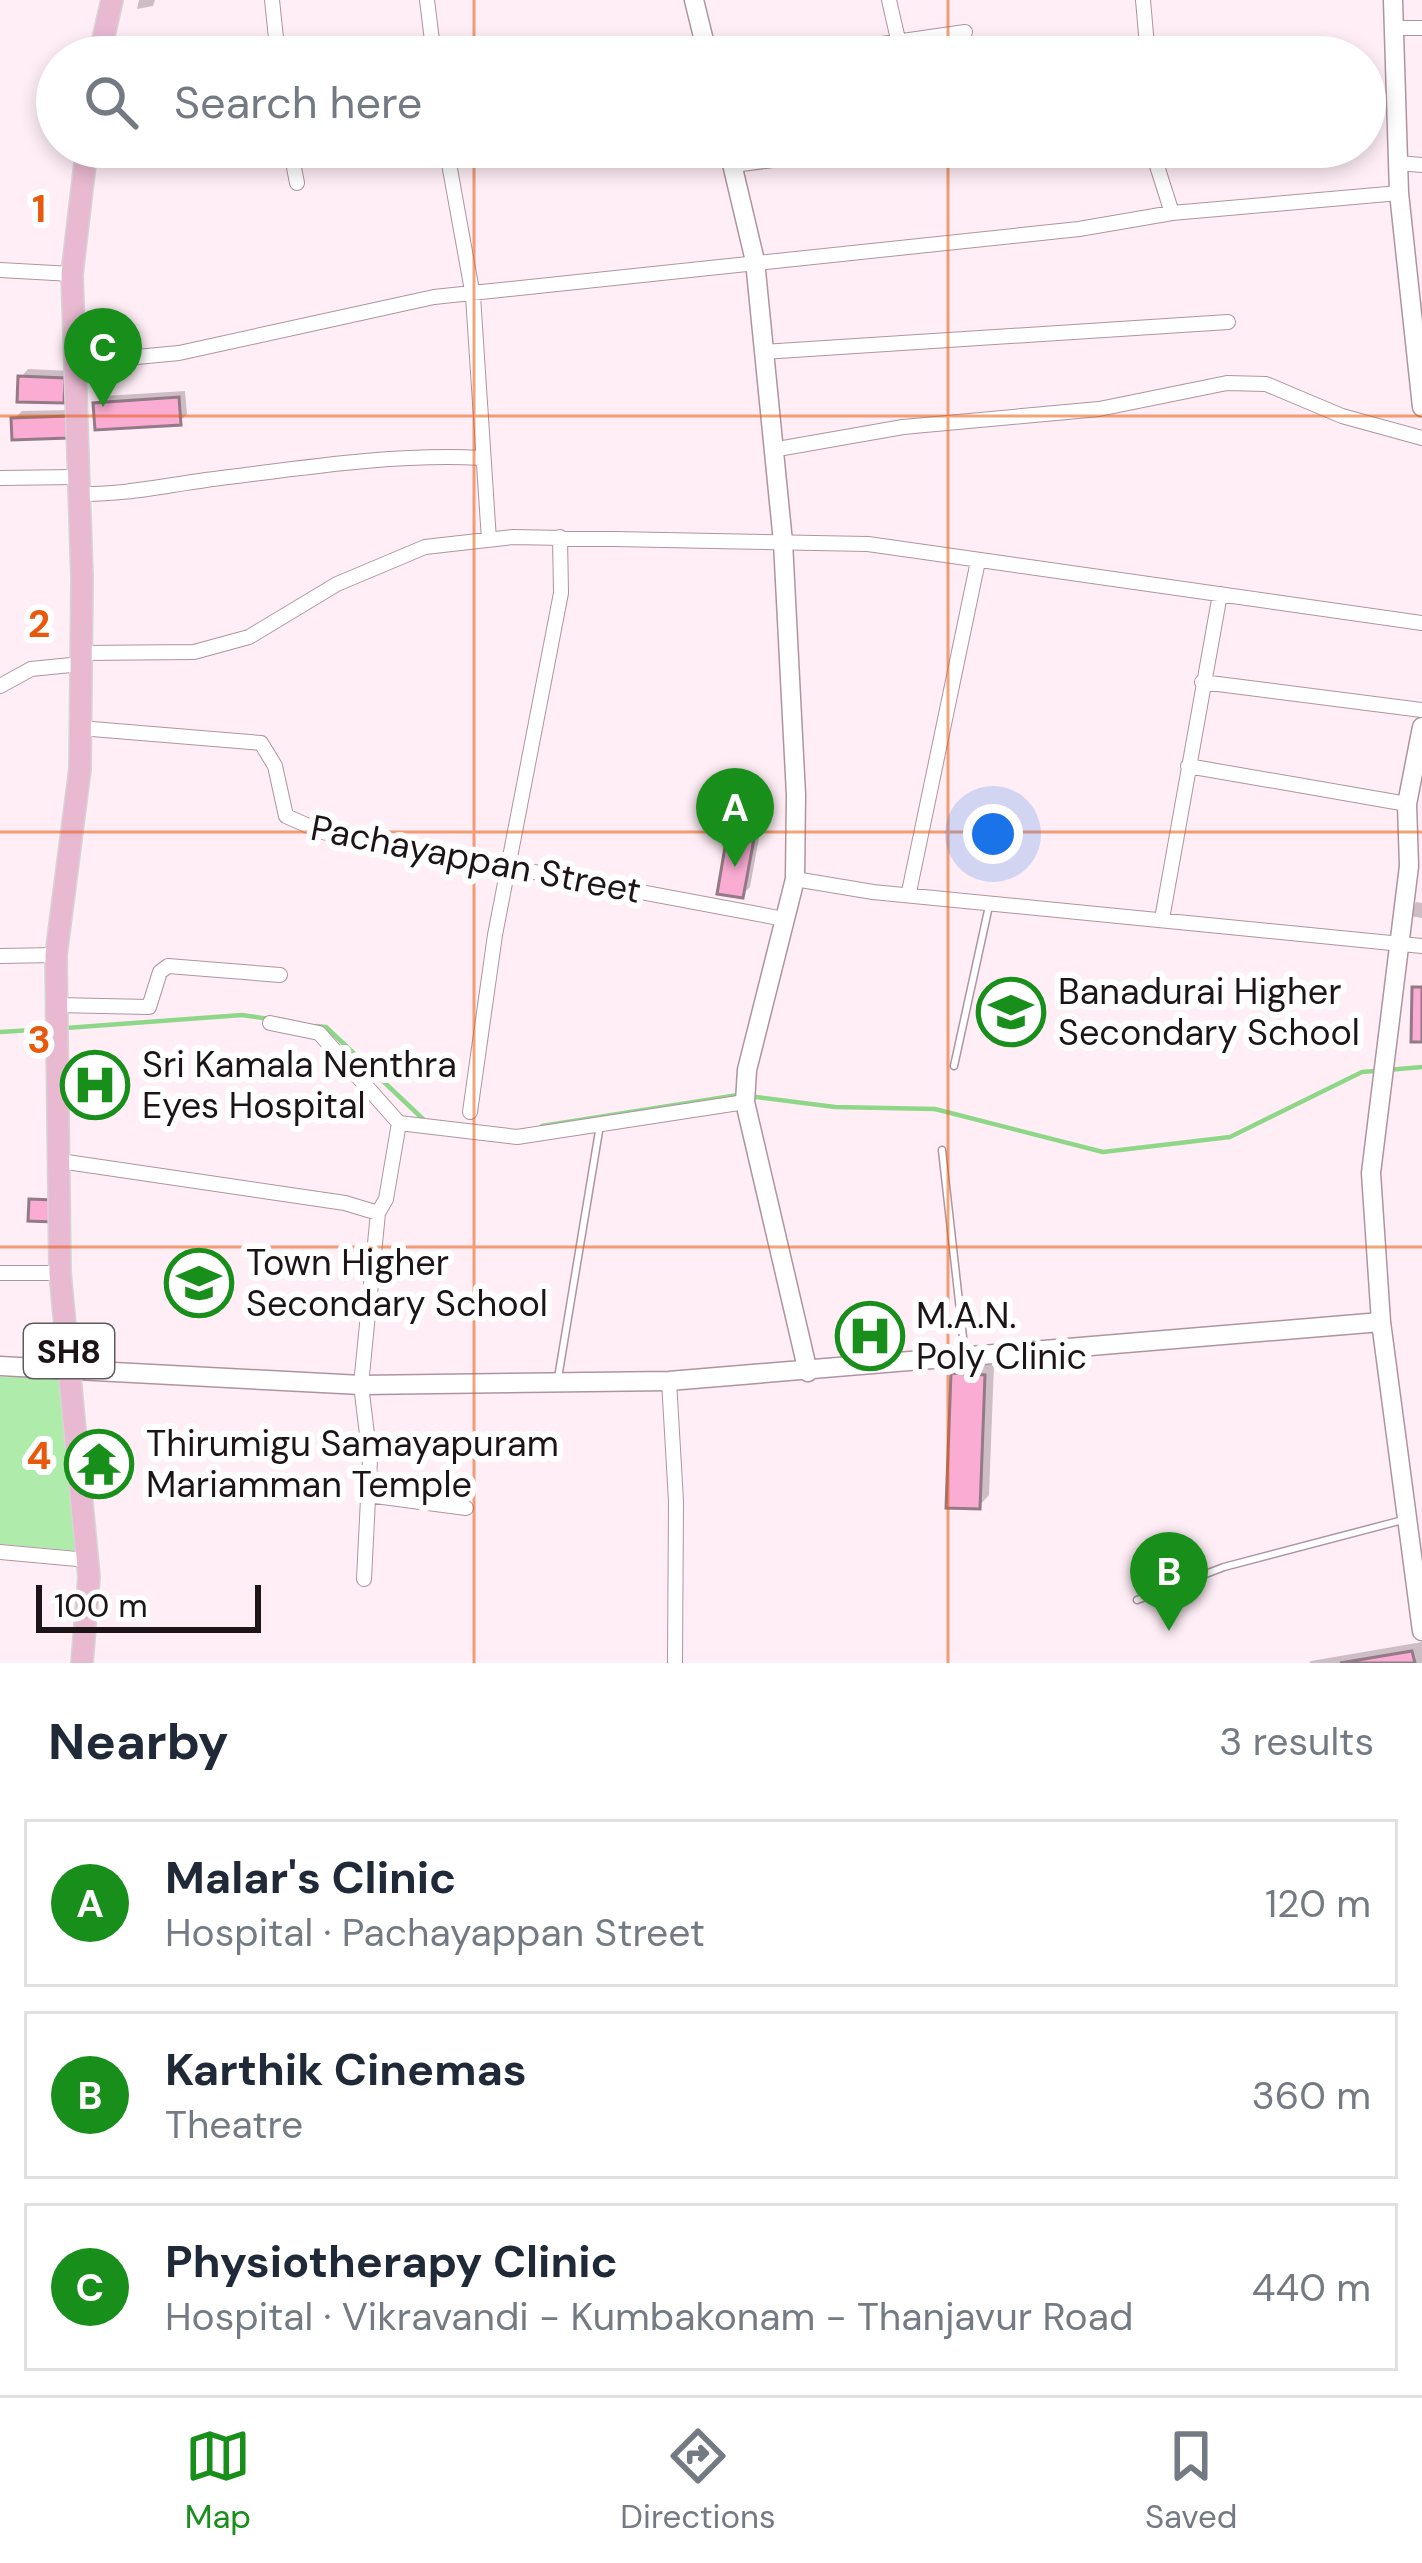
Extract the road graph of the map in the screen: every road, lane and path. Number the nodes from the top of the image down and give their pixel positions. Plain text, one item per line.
1 (112, 0) edge
2 (272, 0) edge
3 (427, 0) edge
4 (694, 0) edge
5 (889, 0) edge
6 (1143, 0) edge
7 (1393, 0) edge
8 (1394, 28) junction
9 (1422, 28) edge
10 (965, 32) dead end
11 (104, 36) edge
12 (276, 36) edge
13 (431, 36) edge
14 (703, 36) edge
15 (896, 36) edge
16 (931, 36) edge
17 (1146, 36) edge
18 (1398, 164) junction
19 (1422, 165) edge
20 (85, 168) edge
21 (294, 168) edge
22 (450, 168) edge
23 (734, 168) edge
24 (1153, 168) edge
25 (297, 183) dead end
26 (1399, 193) junction
27 (1158, 216) junction
28 (755, 261) junction
29 (0, 270) edge
30 (72, 274) junction
31 (473, 296) junction
32 (1228, 322) dead end
33 (1417, 334) edge
34 (764, 352) junction
35 (73, 363) junction
36 (1422, 407) edge
37 (1422, 438) edge
38 (772, 450) junction
39 (482, 458) junction
40 (0, 478) edge
41 (76, 485) junction
42 (560, 537) junction
43 (489, 540) junction
44 (783, 542) junction
45 (978, 561) junction
46 (1220, 594) junction
47 (1422, 623) edge
48 (81, 659) junction
49 (1202, 682) junction
50 (0, 686) edge
51 (1422, 710) edge
52 (1422, 727) edge
53 (80, 728) junction
54 (1188, 766) junction
55 (1413, 795) edge
56 (509, 869) junction
57 (795, 879) junction
58 (909, 892) junction
59 (989, 902) junction
60 (784, 919) junction
61 (1162, 920) junction
62 (1399, 942) junction
63 (1422, 946) edge
64 (0, 956) edge
65 (56, 956) junction
66 (280, 976) dead end
67 (57, 1021) junction
68 (270, 1023) dead end
69 (954, 1066) dead end
70 (745, 1102) junction
71 (470, 1112) dead end
72 (400, 1123) junction
73 (600, 1125) junction
74 (942, 1150) dead end
75 (60, 1161) junction
76 (378, 1213) junction
77 (0, 1273) edge
78 (60, 1273) junction
79 (1381, 1322) junction
80 (965, 1358) junction
81 (0, 1366) edge
82 (70, 1367) junction
83 (808, 1372) junction
84 (557, 1381) junction
85 (669, 1381) junction
86 (361, 1385) junction
87 (368, 1495) junction
88 (466, 1508) dead end
89 (1407, 1519) junction
90 (0, 1552) edge
91 (88, 1560) junction
92 (364, 1580) dead end
93 (1137, 1600) dead end
94 (1422, 1631) edge
95 (82, 1663) edge
96 (675, 1663) edge

1 - 11 main road
2 - 12 street
3 - 13 street
4 - 14 street
5 - 15 street
6 - 17 street
7 - 8 street
8 - 9 street
8 - 18 street
10 - 16 street
18 - 19 street
18 - 26 street
20 - 30 main road, SH8
21 - 25 street
22 - 31 street
23 - 28 street
24 - 27 street
26 - 27 street
26 - 33 street
27 - 28 street
28 - 31 street
28 - 34 street
29 - 30 street
30 - 35 main road, SH8
31 - 35 street
31 - 39 street
32 - 34 street
33 - 36 street
34 - 38 street
35 - 41 main road, SH8
37 - 38 street
38 - 44 street
39 - 41 street
39 - 43 street
40 - 41 street
41 - 48 main road, SH8
42 - 43 street
42 - 44 street
42 - 56 street
43 - 48 street
44 - 45 street
44 - 57 street
45 - 46 street
45 - 58 street
46 - 47 street
46 - 49 street
48 - 50 street
48 - 53 main road, SH8
49 - 51 street
49 - 54 street
52 - 55 street
53 - 56 street, Pachayappan Street
53 - 65 main road, SH8
54 - 55 street
54 - 61 street
55 - 62 street
56 - 60 street, Pachayappan Street
56 - 71 street
57 - 58 street
57 - 60 street
58 - 59 street
59 - 61 street
59 - 69 lane
60 - 70 street
61 - 62 street
62 - 63 street
62 - 79 street
64 - 65 street
65 - 67 main road, SH8
66 - 67 street
67 - 75 main road, SH8
68 - 72 street
70 - 73 street
70 - 83 street
72 - 73 street
72 - 76 street
73 - 84 lane
74 - 80 lane
75 - 76 street
75 - 78 main road, SH8
76 - 86 street
77 - 78 street
78 - 82 main road, SH8
79 - 80 street
79 - 89 street
80 - 83 street
81 - 82 street
82 - 86 street
82 - 91 main road, SH8
83 - 85 street
84 - 85 street
84 - 86 street
85 - 96 street
86 - 87 street
87 - 88 street
87 - 92 street
89 - 93 lane
89 - 94 street
90 - 91 street
91 - 95 main road, SH8

